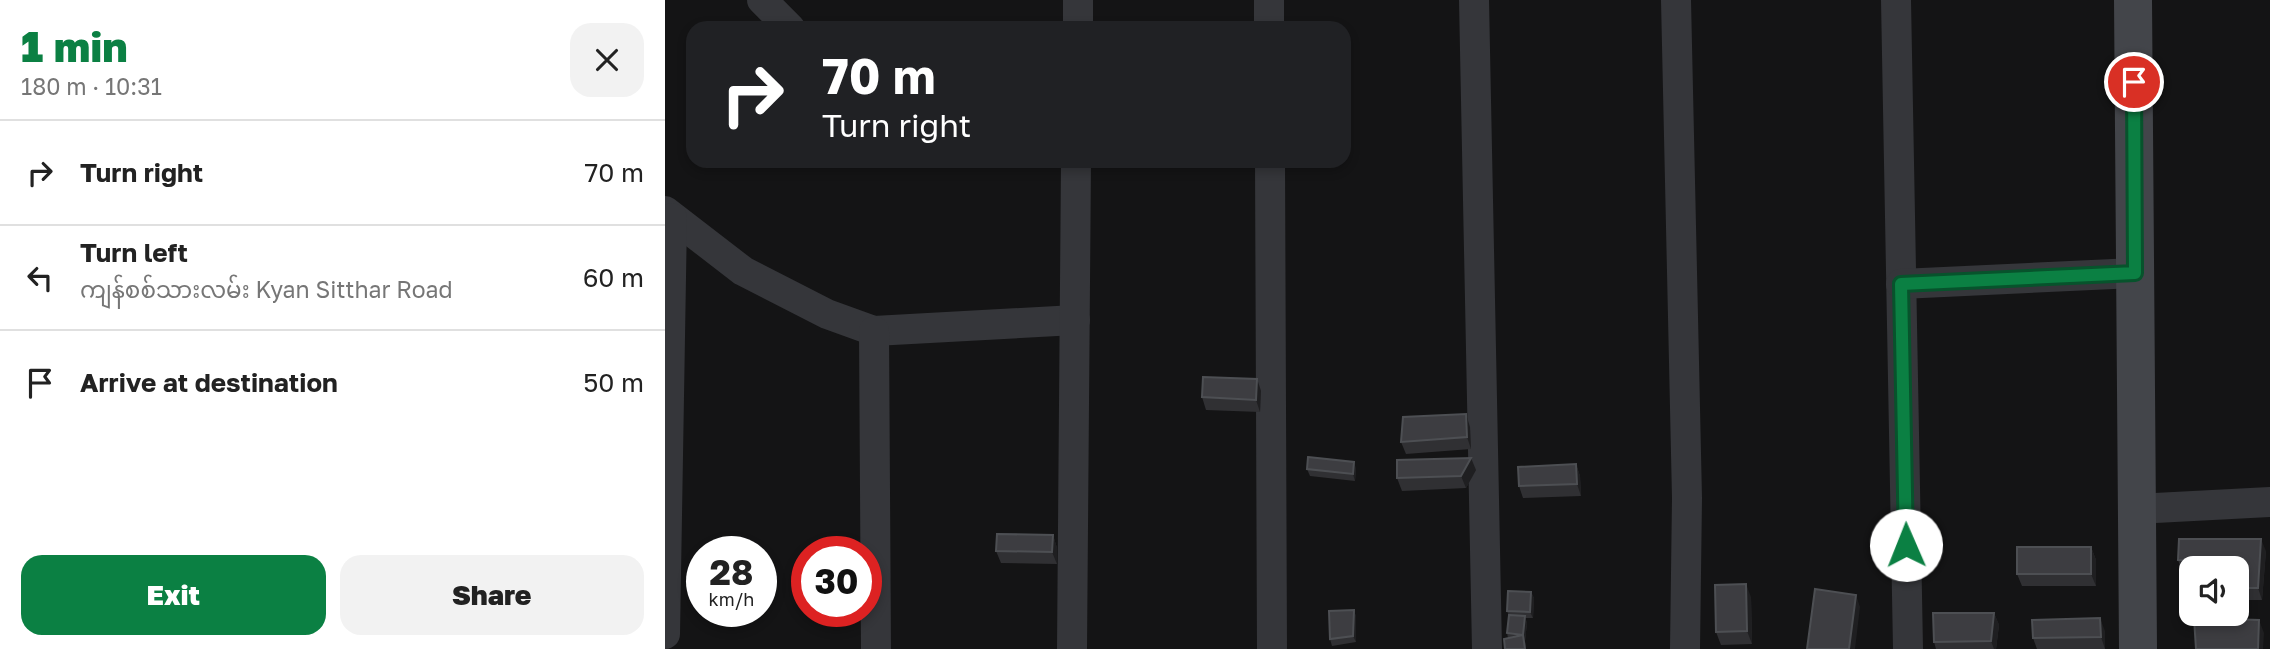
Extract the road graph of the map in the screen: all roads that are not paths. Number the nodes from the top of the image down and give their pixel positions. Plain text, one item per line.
1 (762, 0) edge
2 (1078, 0) edge
3 (1269, 0) edge
4 (1474, 0) edge
5 (1676, 0) edge
6 (1896, 0) edge
7 (2133, 0) edge
8 (783, 21) edge
9 (1078, 21) edge
10 (1269, 21) edge
11 (1076, 168) edge
12 (1270, 168) edge
13 (668, 215) edge
14 (2135, 273) junction
15 (1901, 284) junction
16 (1075, 320) junction
17 (874, 331) junction
18 (2270, 502) edge
19 (2136, 509) junction
20 (665, 634) edge
21 (876, 649) edge
22 (1072, 649) edge
23 (1272, 649) edge
24 (1487, 649) edge
25 (1685, 649) edge
26 (1908, 649) edge
27 (2138, 649) edge

1 - 8 street
2 - 9 street
3 - 10 street
4 - 24 street
5 - 25 street
6 - 15 street
7 - 14 main road
11 - 16 street
12 - 23 street
13 - 17 street
13 - 20 street
14 - 15 street
14 - 19 main road
15 - 26 street
16 - 17 street
16 - 22 street
17 - 21 street
18 - 19 street
19 - 27 main road

